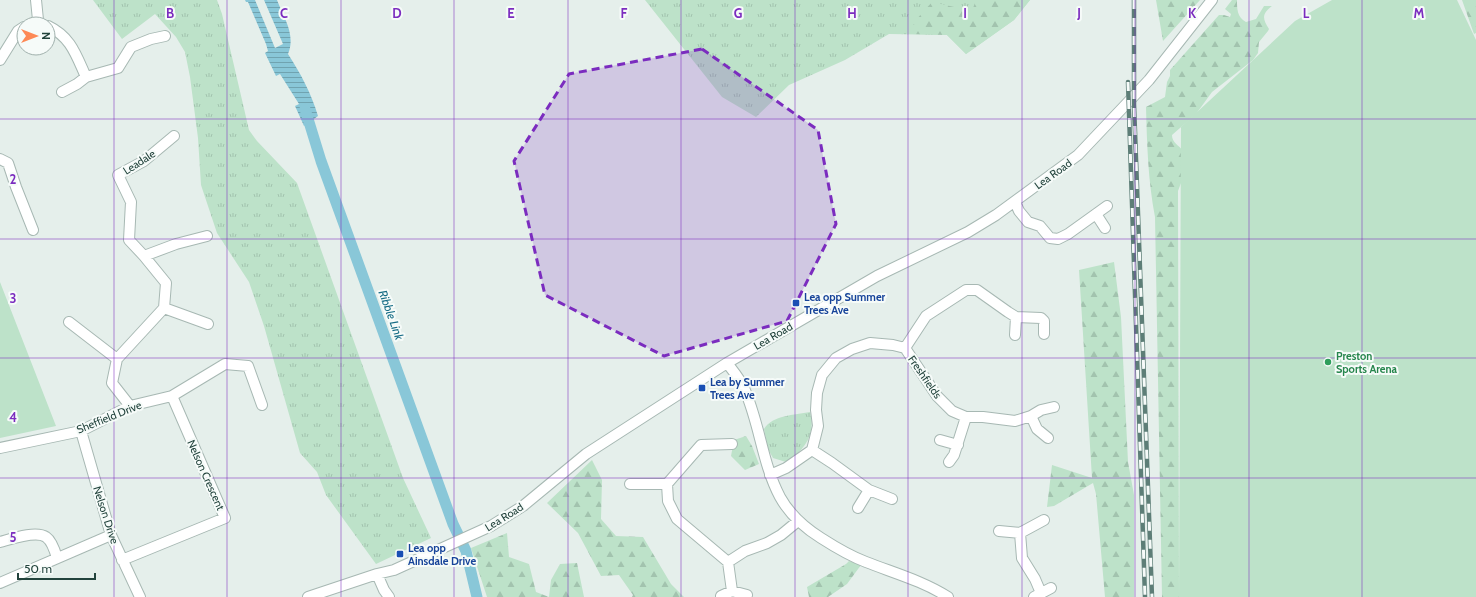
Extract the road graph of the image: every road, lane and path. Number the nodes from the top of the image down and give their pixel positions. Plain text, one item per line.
1 (36, 0) edge
2 (1212, 0) edge
3 (37, 16) edge
4 (56, 30) edge
5 (16, 33) edge
6 (165, 36) dead end
7 (0, 60) edge
8 (86, 78) junction
9 (62, 92) dead end
10 (174, 136) dead end
11 (0, 159) edge
12 (1015, 202) junction
13 (1107, 206) dead end
14 (1096, 214) junction
15 (1105, 228) dead end
16 (33, 230) dead end
17 (207, 236) dead end
18 (144, 256) junction
19 (164, 308) junction
20 (1016, 317) junction
21 (69, 322) dead end
22 (208, 324) dead end
23 (1044, 334) dead end
24 (1015, 335) dead end
25 (905, 348) junction
26 (117, 359) junction
27 (727, 363) junction
28 (172, 396) junction
29 (262, 405) dead end
30 (130, 406) junction
31 (1054, 407) dead end
32 (1031, 416) junction
33 (966, 417) junction
34 (81, 430) junction
35 (1048, 438) dead end
36 (940, 440) dead end
37 (732, 444) dead end
38 (958, 444) junction
39 (0, 448) edge
40 (812, 450) junction
41 (950, 462) dead end
42 (770, 475) junction
43 (630, 484) dead end
44 (667, 484) junction
45 (869, 490) junction
46 (892, 499) dead end
47 (858, 508) dead end
48 (1044, 520) dead end
49 (798, 521) junction
50 (999, 531) dead end
51 (1020, 533) junction
52 (111, 535) junction
53 (0, 542) edge
54 (57, 558) junction
55 (122, 560) junction
56 (728, 562) junction
57 (376, 574) junction
58 (0, 583) edge
59 (1051, 588) dead end
60 (732, 590) junction
61 (747, 595) dead end
62 (1037, 595) edge
63 (721, 596) dead end
64 (140, 597) edge
65 (308, 597) edge
66 (389, 597) edge
67 (948, 597) edge

1 - 3 street
2 - 12 street, Lea Road
4 - 8 street
5 - 7 street
6 - 8 street
8 - 9 street
10 - 18 street, Leadale
11 - 16 street
12 - 14 street
12 - 27 street, Lea Road
13 - 14 street
14 - 15 street
17 - 18 street
18 - 19 street, Leadale
19 - 22 street
19 - 26 street
20 - 23 street
20 - 24 street
20 - 25 street, Freshfields
21 - 26 street
25 - 33 street, Freshfields
25 - 40 street, Freshfields
26 - 30 street
27 - 42 street
27 - 57 street, Lea Road
28 - 29 street, Sheffield Drive
28 - 30 street, Sheffield Drive
28 - 55 street, Nelson Crescent
30 - 34 street, Sheffield Drive
31 - 32 street, Freshfields
32 - 33 street, Freshfields
32 - 35 street
33 - 38 street
34 - 39 street, Sheffield Drive
34 - 52 street, Nelson Drive
36 - 38 street
37 - 44 street
38 - 41 street
40 - 42 street
40 - 45 street
42 - 49 street
43 - 44 street
44 - 56 street
45 - 46 street
45 - 47 street
48 - 51 street
49 - 56 street
49 - 67 street
50 - 51 street
51 - 62 street
52 - 54 street
52 - 55 street, Nelson Drive
53 - 54 street
54 - 58 street
55 - 64 street, Nelson Drive
56 - 60 street
57 - 65 street, Lea Road
57 - 66 street
59 - 62 street
60 - 61 street
60 - 63 street

